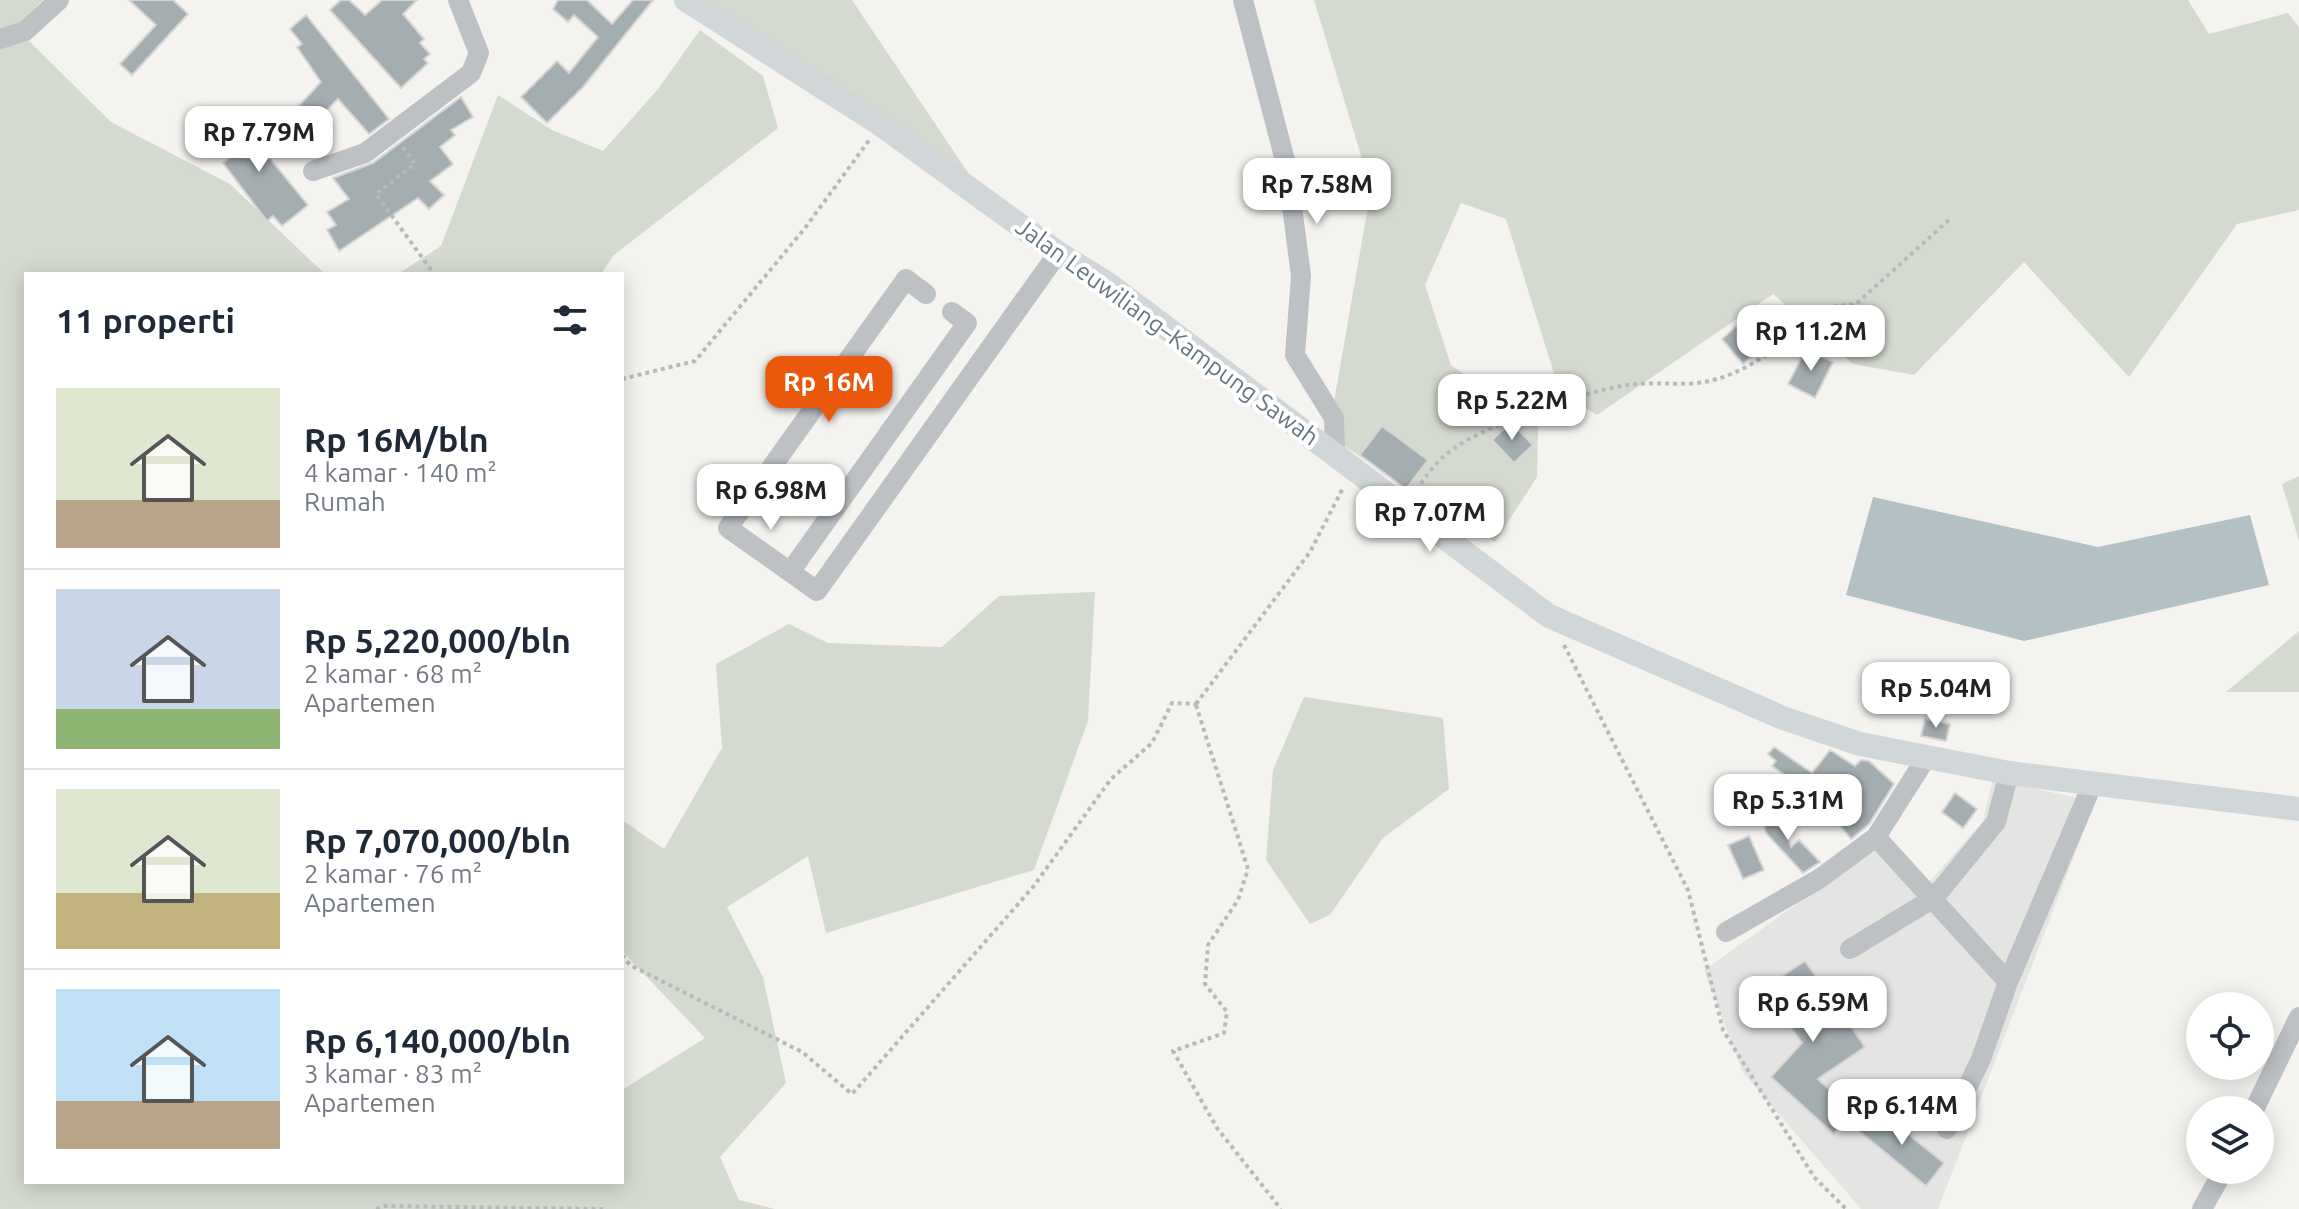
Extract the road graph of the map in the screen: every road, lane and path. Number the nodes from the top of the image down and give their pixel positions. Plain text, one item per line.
1 (59, 0) edge
2 (458, 0) edge
3 (686, 0) edge
4 (1243, 0) edge
5 (0, 39) edge
6 (880, 124) junction
7 (394, 134) junction
8 (313, 171) dead end
9 (1950, 219) dead end
10 (1058, 253) junction
11 (433, 272) edge
12 (926, 294) dead end
13 (952, 312) dead end
14 (624, 379) edge
15 (1344, 460) junction
16 (1405, 504) junction
17 (790, 572) junction
18 (1549, 616) junction
19 (1196, 704) junction
20 (1926, 758) junction
21 (2009, 773) junction
22 (2093, 783) junction
23 (2299, 809) edge
24 (1876, 837) junction
25 (1934, 898) junction
26 (1726, 932) dead end
27 (1850, 949) dead end
28 (624, 958) edge
29 (2008, 982) junction
30 (2299, 1017) edge
31 (2261, 1096) edge
32 (1947, 1129) dead end
33 (2216, 1184) edge
34 (376, 1209) edge
35 (603, 1209) edge
36 (1281, 1209) edge
37 (1846, 1209) edge
38 (2202, 1209) edge

1 - 5 street
2 - 7 street
3 - 6 main road, Jalan Leuwiliang–Kampung Sawah
4 - 15 street
6 - 10 main road, Jalan Leuwiliang–Kampung Sawah
6 - 14 path
7 - 8 street
7 - 11 path
9 - 16 path
10 - 15 main road, Jalan Leuwiliang–Kampung Sawah
10 - 17 street
12 - 17 street
13 - 17 street
15 - 16 main road, Jalan Leuwiliang–Kampung Sawah
15 - 19 path
16 - 18 main road, Jalan Leuwiliang–Kampung Sawah
18 - 20 main road, Jalan Leuwiliang–Kampung Sawah
18 - 37 path
19 - 28 path
19 - 36 path
20 - 21 main road, Jalan Leuwiliang–Kampung Sawah
20 - 24 street
21 - 22 main road, Jalan Leuwiliang–Kampung Sawah
21 - 25 street
22 - 23 main road, Jalan Leuwiliang–Kampung Sawah
22 - 29 street
24 - 25 street
24 - 26 street
25 - 27 street
25 - 29 street
29 - 32 street
30 - 31 street
33 - 38 street
34 - 35 path

